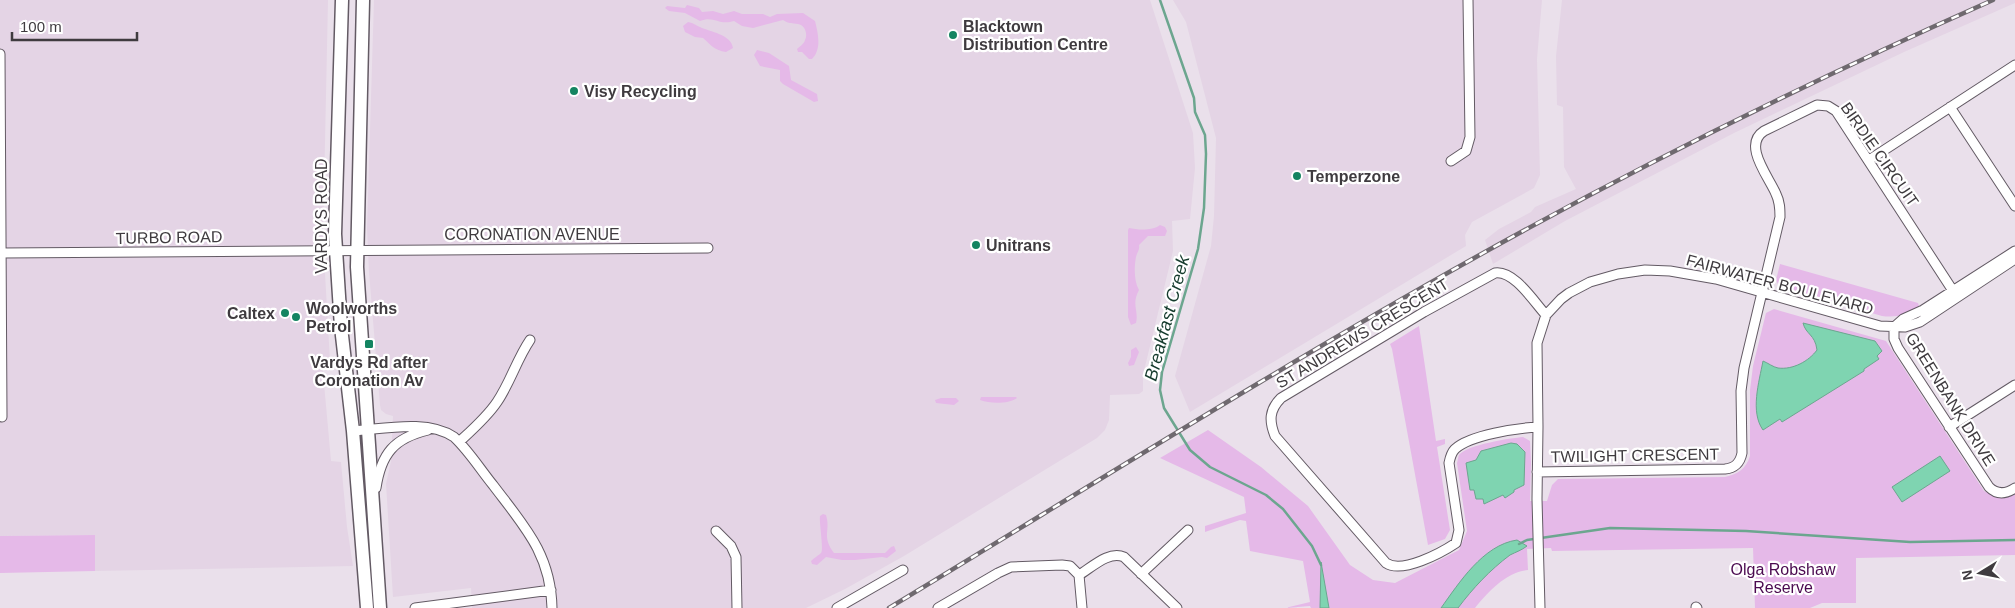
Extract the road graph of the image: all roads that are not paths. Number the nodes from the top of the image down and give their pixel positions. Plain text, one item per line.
1 (342, 0) edge
2 (363, 0) edge
3 (1468, 0) edge
4 (0, 54) edge
5 (2015, 64) edge
6 (1950, 107) junction
7 (1869, 160) junction
8 (1451, 161) dead end
9 (2015, 206) edge
10 (708, 248) dead end
11 (357, 250) junction
12 (336, 251) junction
13 (2015, 251) edge
14 (2, 253) junction
15 (2015, 259) edge
16 (1762, 292) junction
17 (1955, 294) junction
18 (1546, 315) junction
19 (1894, 327) junction
20 (530, 340) dead end
21 (2015, 385) edge
22 (2, 417) dead end
23 (1949, 426) junction
24 (1538, 427) junction
25 (435, 428) junction
26 (368, 430) junction
27 (353, 431) junction
28 (459, 442) junction
29 (1537, 472) junction
30 (2015, 488) edge
31 (374, 508) junction
32 (1188, 530) dead end
33 (716, 531) dead end
34 (904, 570) dead end
35 (379, 574) junction
36 (1141, 574) junction
37 (1079, 575) junction
38 (551, 590) junction
39 (418, 607) edge
40 (367, 608) edge
41 (374, 608) edge
42 (380, 608) edge
43 (552, 608) edge
44 (737, 608) edge
45 (836, 608) edge
46 (938, 608) edge
47 (1082, 608) edge
48 (1177, 608) edge
49 (1540, 608) edge

1 - 12 main road, VARDYS ROAD
2 - 11 main road
3 - 8 street
4 - 14 street
5 - 6 street
6 - 7 street
6 - 9 street
7 - 16 street, BIRDIE CIRCUIT
7 - 17 street, BIRDIE CIRCUIT
10 - 11 street, CORONATION AVENUE
11 - 12 street, CORONATION AVENUE
11 - 26 main road
12 - 14 street, TURBO ROAD
12 - 27 main road, VARDYS ROAD
13 - 17 street
14 - 22 street
15 - 17 street
16 - 18 street, FAIRWATER BOULEVARD
16 - 19 street, FAIRWATER BOULEVARD
16 - 29 street, TWILIGHT CRESCENT
17 - 19 street
18 - 24 street, FAIRWATER BOULEVARD
18 - 24 street, ST ANDREWS CRESCENT
19 - 23 street, GREENBANK DRIVE
20 - 28 street
21 - 23 street
23 - 30 street, GREENBANK DRIVE
24 - 29 street, FAIRWATER BOULEVARD
25 - 26 street
25 - 28 street
25 - 31 street
26 - 27 street
26 - 31 main road
27 - 40 main road, VARDYS ROAD
28 - 38 street
29 - 49 street, FAIRWATER BOULEVARD
31 - 35 main road
32 - 36 street
33 - 44 street
34 - 45 street
35 - 41 main road
35 - 42 main road
36 - 37 street
36 - 48 street
37 - 46 street
37 - 47 street
38 - 39 street
38 - 43 street

